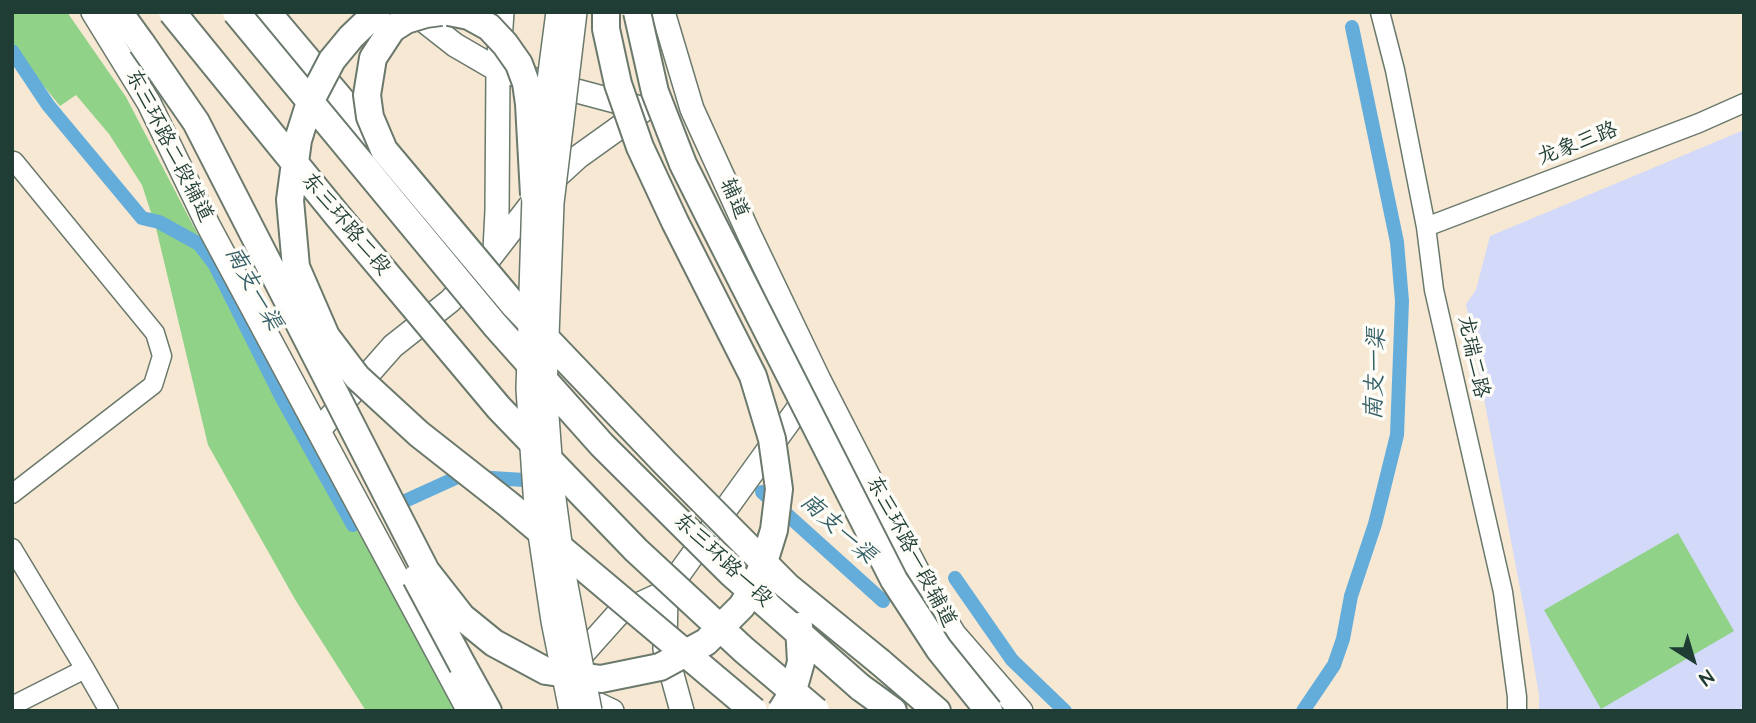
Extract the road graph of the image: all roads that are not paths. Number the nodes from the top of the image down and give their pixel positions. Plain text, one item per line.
1 (93, 12) edge
2 (119, 12) edge
3 (172, 12) edge
4 (236, 12) edge
5 (267, 12) edge
6 (377, 12) edge
7 (413, 12) edge
8 (441, 12) edge
9 (449, 12) edge
10 (502, 12) edge
11 (558, 12) edge
12 (576, 12) edge
13 (606, 12) edge
14 (637, 12) edge
15 (663, 12) edge
16 (1380, 12) edge
17 (142, 44) junction
18 (498, 70) junction
19 (1744, 103) edge
20 (645, 109) junction
21 (692, 109) junction
22 (384, 150) junction
23 (14, 161) edge
24 (534, 195) junction
25 (1426, 227) junction
26 (495, 250) junction
27 (819, 380) junction
28 (319, 430) junction
29 (12, 494) edge
30 (12, 548) edge
31 (787, 586) junction
32 (666, 592) junction
33 (407, 594) junction
34 (85, 670) junction
35 (555, 684) junction
36 (12, 706) edge
37 (109, 711) edge
38 (469, 711) edge
39 (488, 711) edge
40 (571, 711) edge
41 (590, 711) edge
42 (612, 711) edge
43 (682, 711) edge
44 (754, 711) edge
45 (781, 711) edge
46 (816, 711) edge
47 (893, 711) edge
48 (937, 711) edge
49 (989, 711) edge
50 (1020, 711) edge
51 (1517, 711) edge

1 - 28 main road, 东三环路二段辅道
2 - 17 highway
3 - 46 highway, 东三环路二段, bridge
4 - 47 highway, 东三环路一段, bridge
5 - 22 highway, bridge
6 - 44 highway, bridge
7 - 18 main road
8 - 22 highway, bridge
9 - 24 highway, bridge
10 - 18 main road
11 - 24 main road, bridge
12 - 41 main road, bridge
13 - 17 highway, bridge
14 - 49 highway, bridge
15 - 21 main road, 辅道
16 - 25 street, 龙瑞二路
17 - 39 highway, bridge
18 - 20 main road
18 - 26 main road
19 - 25 street, 龙象三路
20 - 21 main road
20 - 26 main road
21 - 27 main road, 辅道
22 - 31 highway, bridge
23 - 29 street
24 - 40 main road, bridge
25 - 51 street, 龙瑞二路
26 - 28 main road
27 - 32 main road
27 - 50 main road, 东三环路一段辅道
28 - 33 main road, 东三环路二段辅道
30 - 34 street
31 - 45 highway, bridge
31 - 48 highway, bridge
32 - 35 main road
32 - 43 main road
33 - 35 main road
33 - 38 main road, 东三环路二段辅道
34 - 36 street
34 - 37 street
35 - 42 main road

